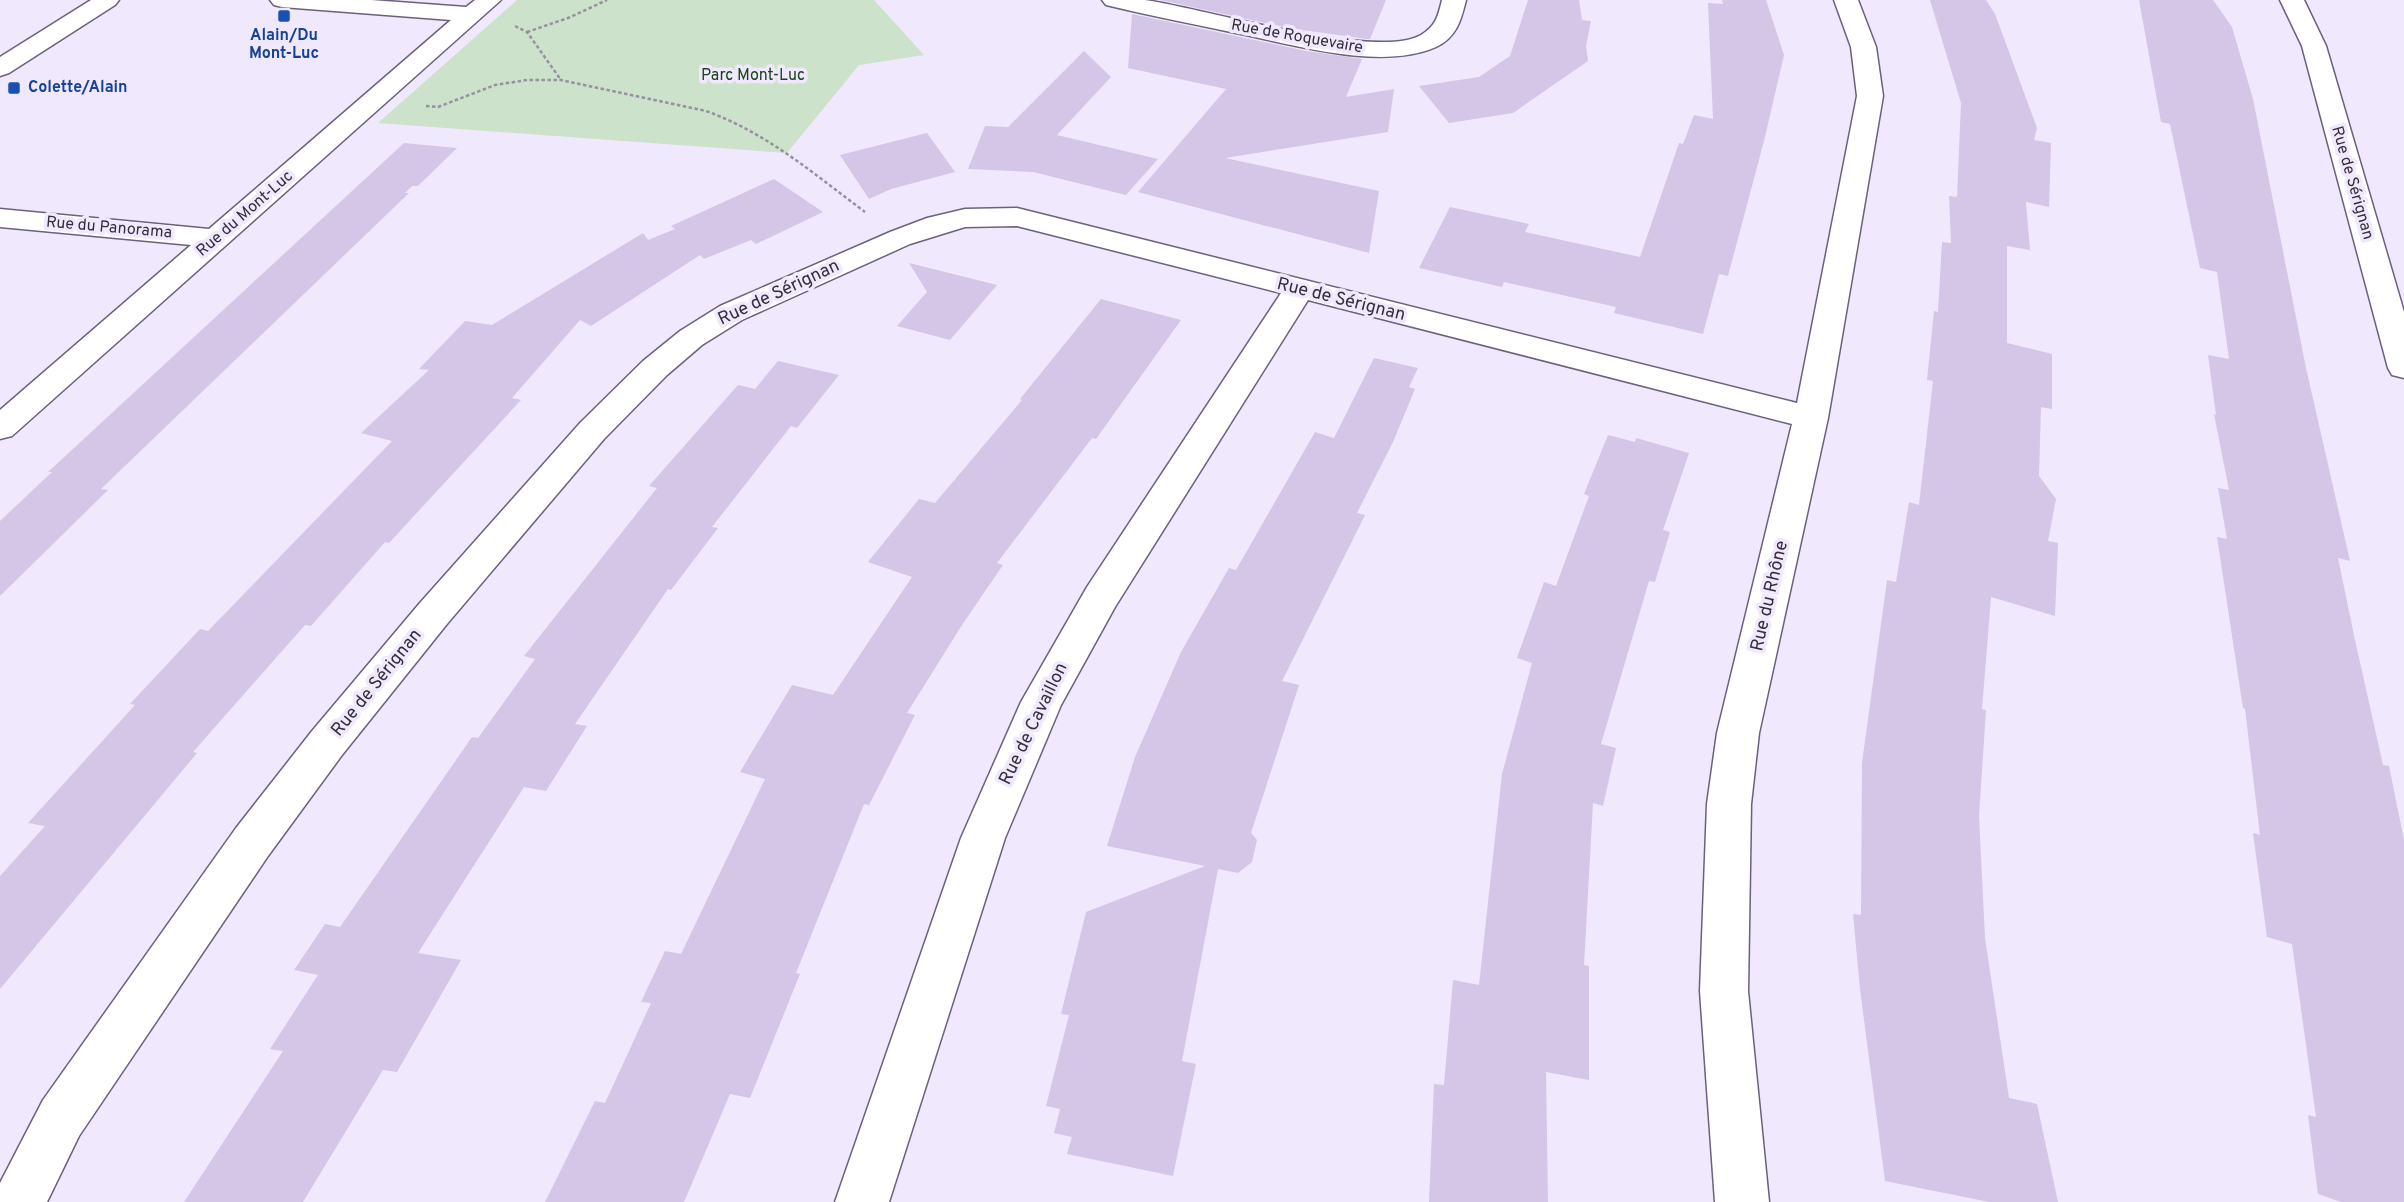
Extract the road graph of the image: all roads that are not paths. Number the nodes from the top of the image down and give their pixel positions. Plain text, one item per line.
1 (107, 0) edge
2 (282, 0) edge
3 (1114, 0) edge
4 (1454, 0) edge
5 (1846, 0) edge
6 (2292, 0) edge
7 (481, 8) edge
8 (0, 68) edge
9 (0, 218) edge
10 (217, 239) junction
11 (1299, 290) junction
12 (2404, 368) edge
13 (1811, 418) junction
14 (0, 428) edge
15 (19, 1202) edge
16 (862, 1202) edge
17 (1742, 1202) edge

1 - 8 street
2 - 7 street
3 - 4 street, Rue de Roquevaire
5 - 13 street, Rue du Rhône
6 - 12 street, Rue de Sérignan
7 - 10 street, Rue du Mont-Luc
9 - 10 street, Rue du Panorama
10 - 14 street, Rue du Mont-Luc
11 - 13 street, Rue de Sérignan
11 - 15 street, Rue de Sérignan
11 - 16 street, Rue de Cavaillon
13 - 17 street, Rue du Rhône

